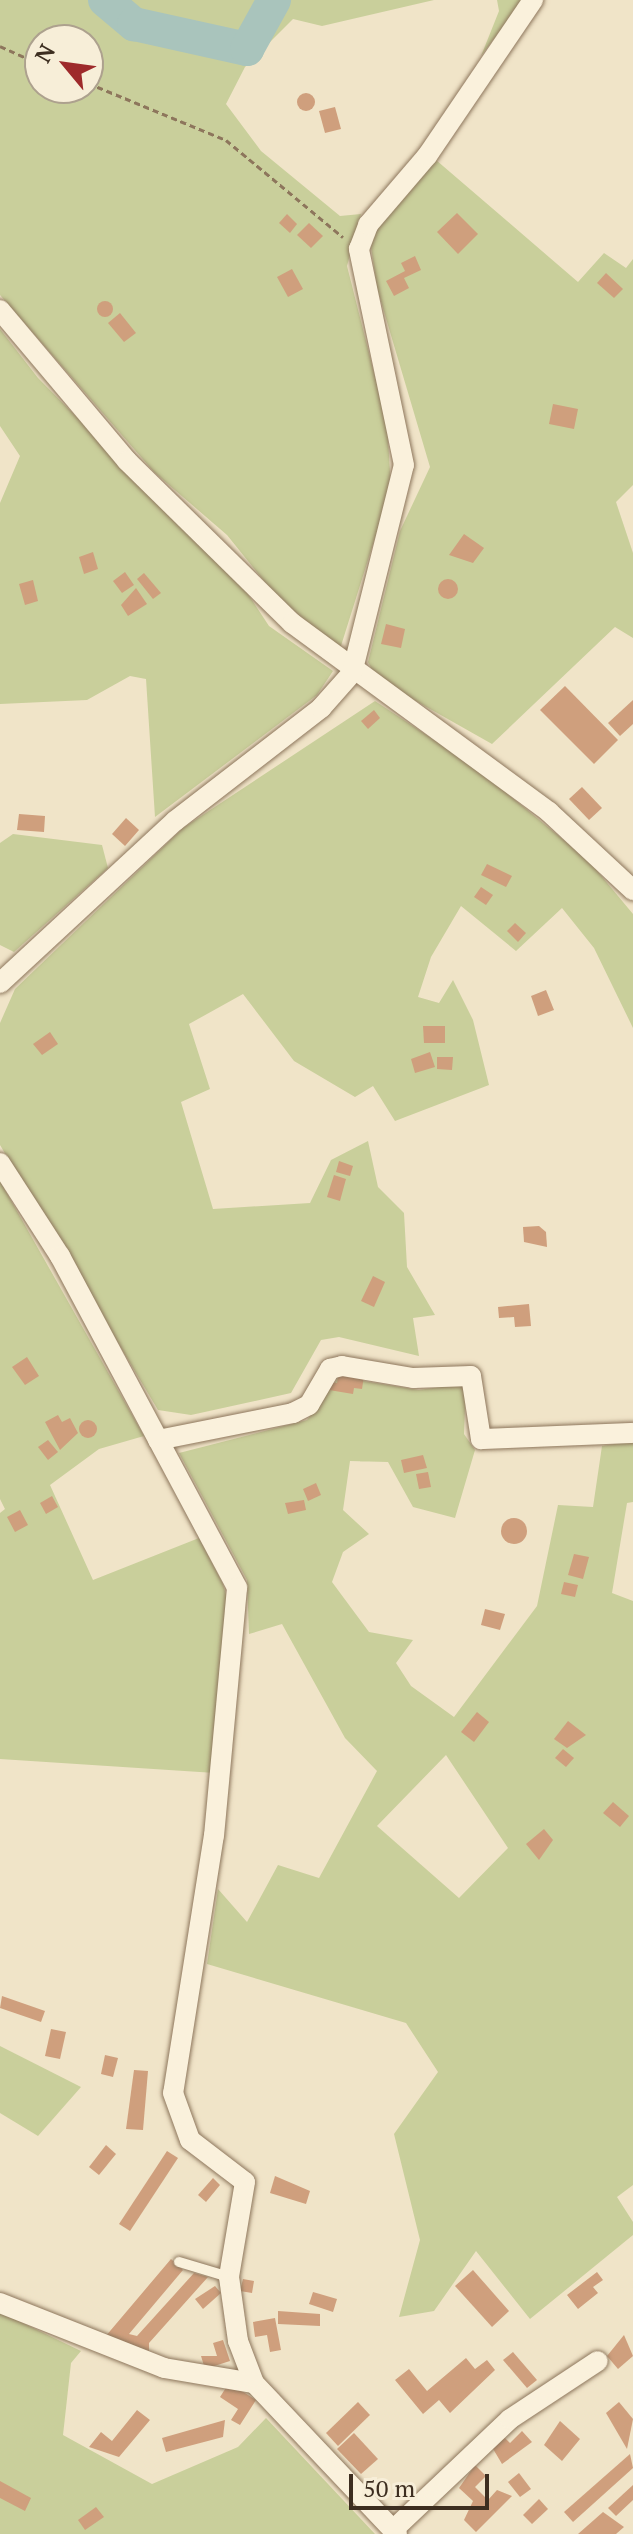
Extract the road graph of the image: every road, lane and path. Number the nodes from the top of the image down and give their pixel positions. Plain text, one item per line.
1 (533, 0) edge
2 (0, 46) edge
3 (24, 57) edge
4 (104, 90) edge
5 (359, 249) junction
6 (0, 310) edge
7 (352, 673) junction
8 (633, 890) edge
9 (0, 983) edge
10 (0, 1163) edge
11 (633, 1433) edge
12 (158, 1440) junction
13 (179, 2262) dead end
14 (229, 2277) junction
15 (0, 2303) edge
16 (598, 2361) dead end
17 (254, 2383) junction
18 (395, 2532) edge

1 - 5 street
2 - 3 path
4 - 5 path
5 - 7 street
6 - 7 street
7 - 8 street
7 - 9 street
10 - 12 street
11 - 12 street
12 - 14 street
13 - 14 lane
14 - 17 street
15 - 17 street
16 - 18 street
17 - 18 street

